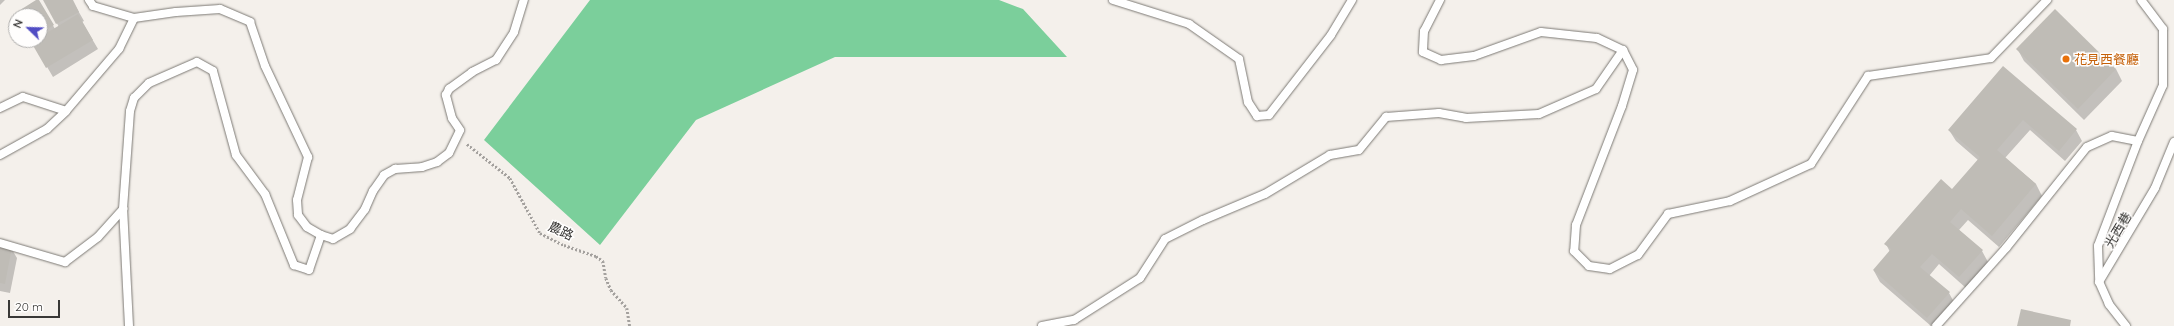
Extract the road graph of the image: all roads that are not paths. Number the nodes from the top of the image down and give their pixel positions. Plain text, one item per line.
1 (89, 0) edge
2 (524, 0) edge
3 (1113, 0) edge
4 (1352, 0) edge
5 (1440, 0) edge
6 (2047, 0) edge
7 (2141, 0) edge
8 (134, 18) junction
9 (1623, 50) junction
10 (0, 108) edge
11 (66, 111) junction
12 (2138, 141) junction
13 (2174, 142) edge
14 (0, 155) edge
15 (123, 209) junction
16 (321, 236) junction
17 (0, 243) edge
18 (2100, 282) junction
19 (129, 326) edge
20 (1042, 326) edge
21 (1936, 326) edge
22 (2126, 326) edge

1 - 8 lane
2 - 16 lane
3 - 4 lane
5 - 9 lane
6 - 9 lane
7 - 12 lane
8 - 11 lane
8 - 16 lane
9 - 20 lane
10 - 11 lane
11 - 14 lane
12 - 18 lane
12 - 21 lane
13 - 18 lane, 光西巷
15 - 16 lane
15 - 17 lane
15 - 19 lane
18 - 22 lane

